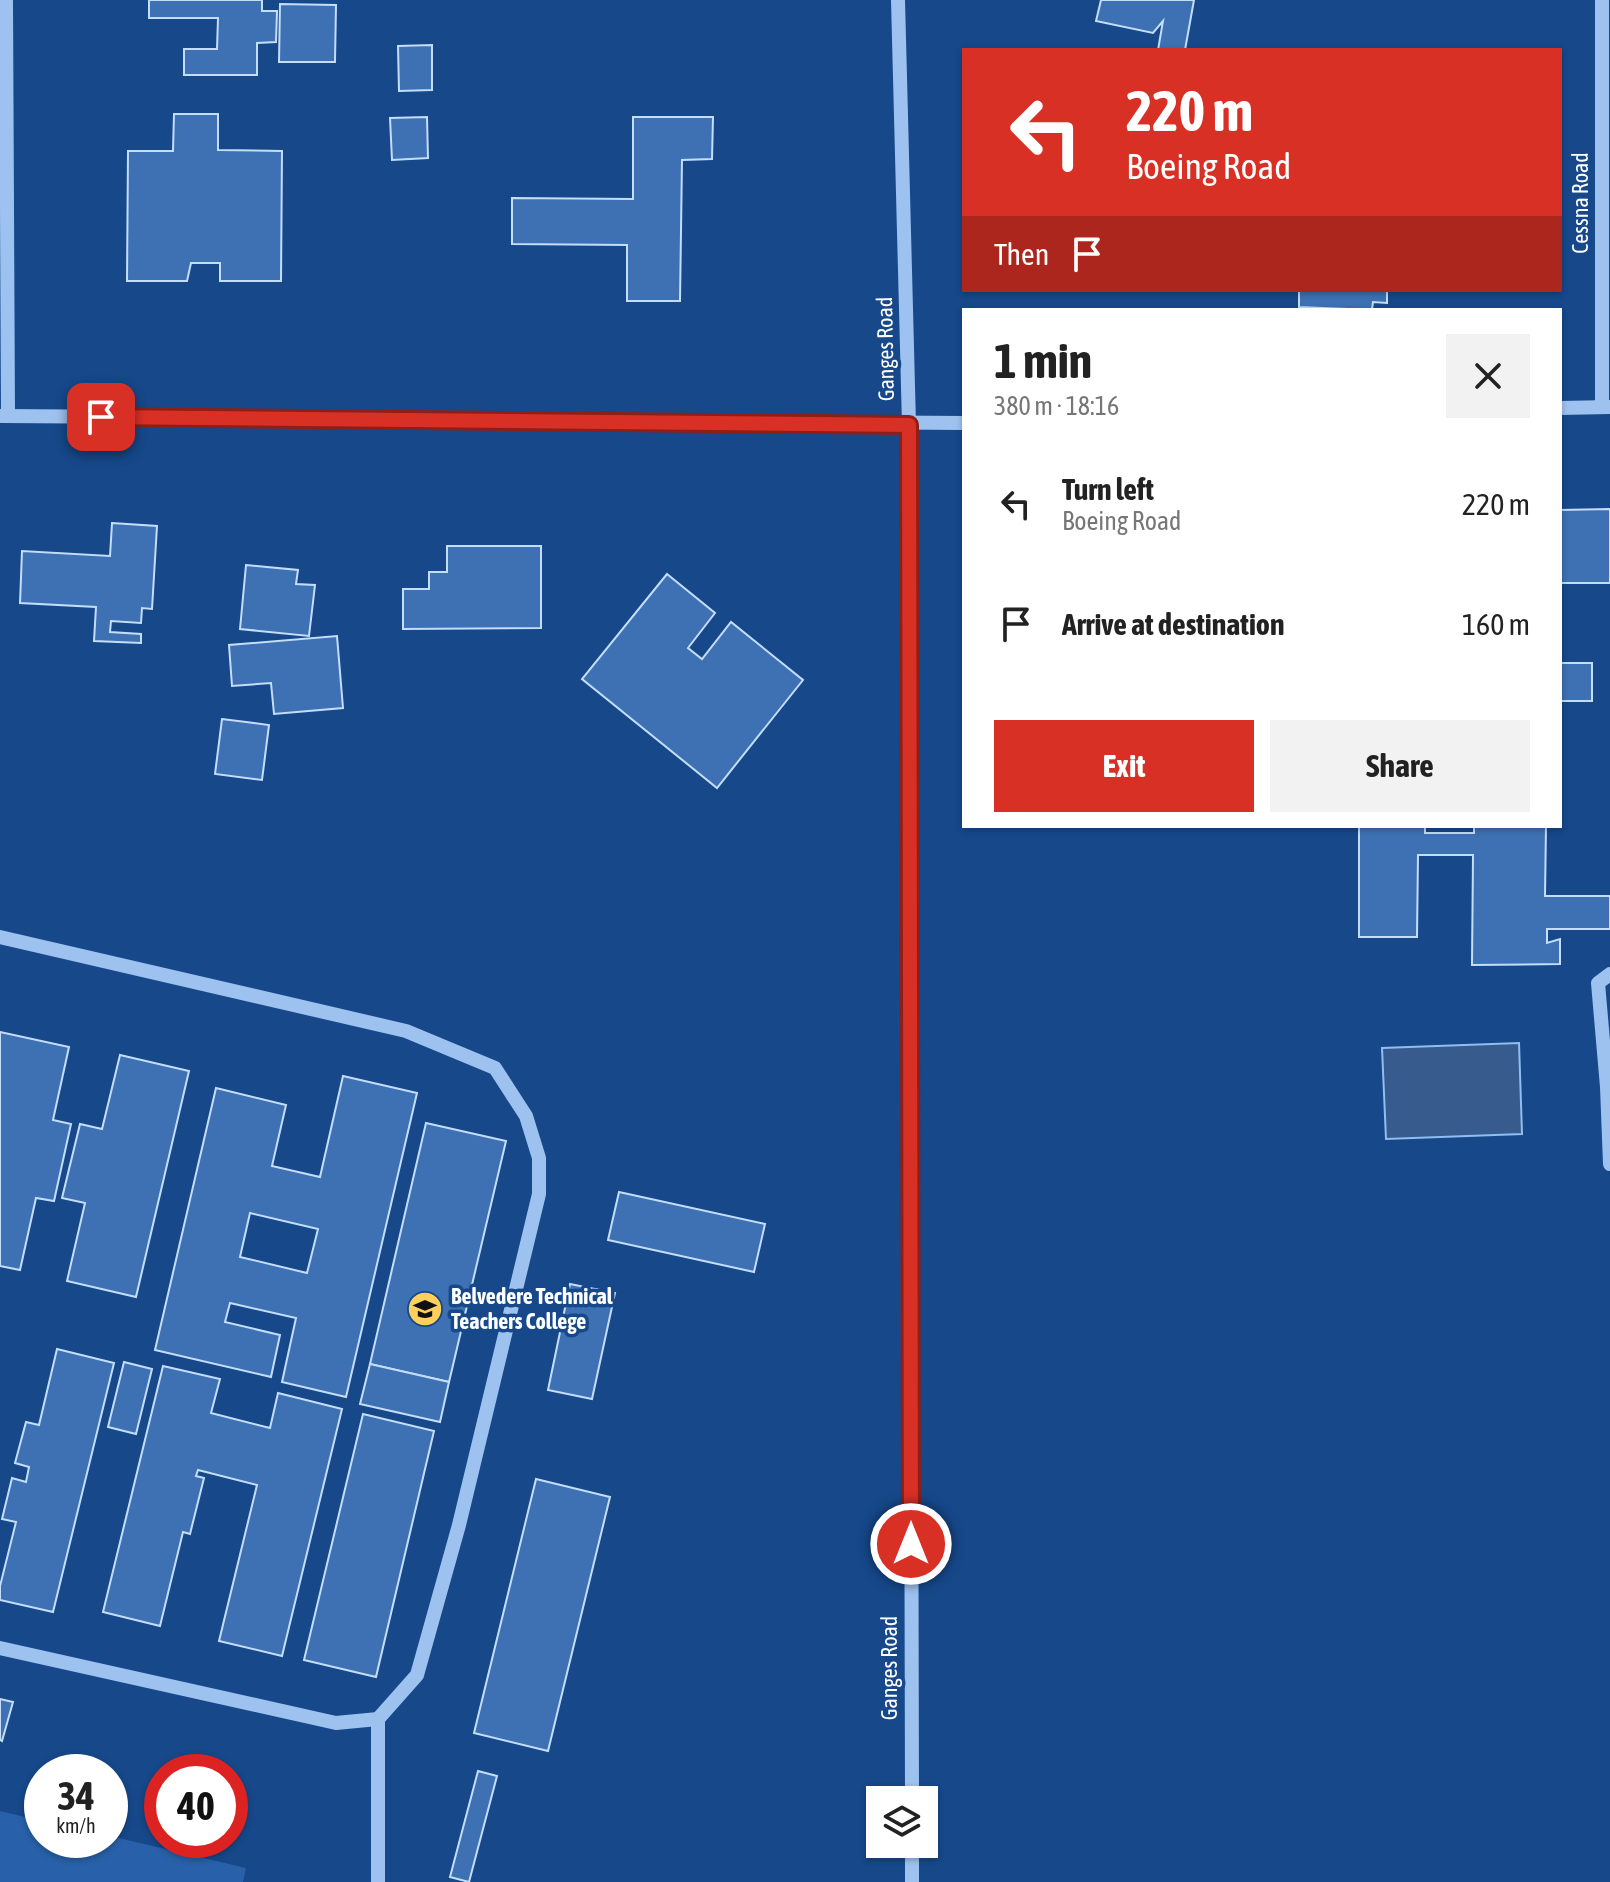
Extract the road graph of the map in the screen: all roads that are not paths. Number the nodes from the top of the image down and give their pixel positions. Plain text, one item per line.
1 (6, 0) edge
2 (898, 0) edge
3 (1602, 0) edge
4 (1606, 407) edge
5 (1562, 408) edge
6 (4, 416) edge
7 (962, 423) edge
8 (909, 425) junction
9 (0, 937) edge
10 (1610, 974) edge
11 (1610, 1164) edge
12 (0, 1648) edge
13 (378, 1719) junction
14 (912, 1786) edge
15 (912, 1858) edge
16 (378, 1882) edge
17 (912, 1882) edge

1 - 6 street
2 - 8 street, Ganges Road
3 - 4 street, Cessna Road
4 - 5 street
6 - 8 street
7 - 8 street
8 - 14 street, Ganges Road
9 - 13 street
10 - 11 street
12 - 13 street
13 - 16 street
15 - 17 street

